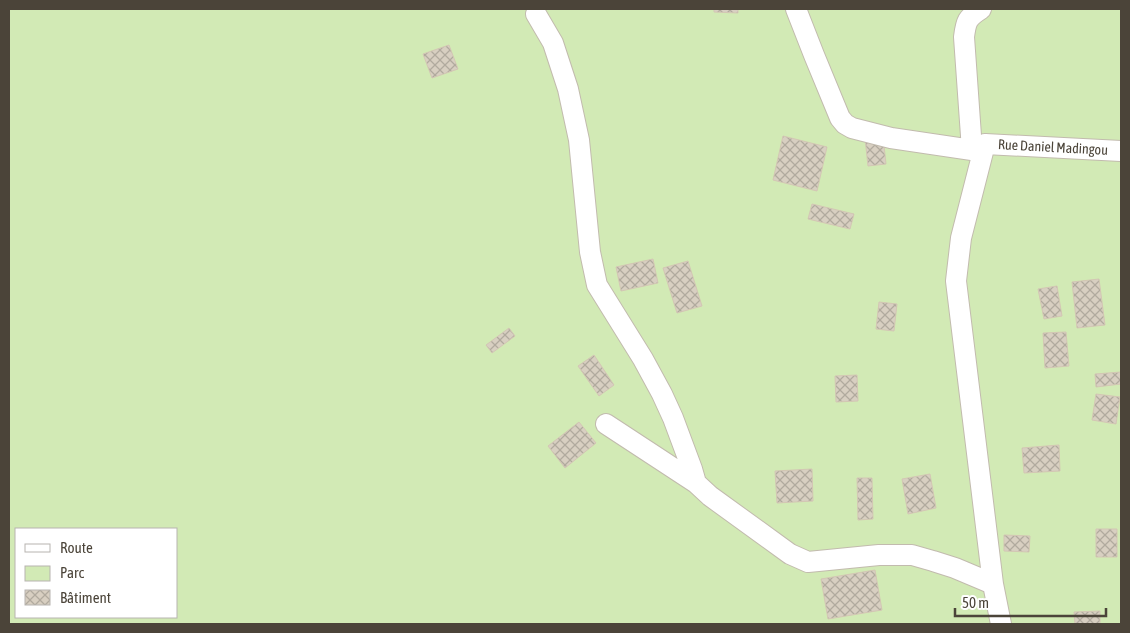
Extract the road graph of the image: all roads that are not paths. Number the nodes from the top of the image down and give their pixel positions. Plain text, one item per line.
1 (796, 9) edge
2 (981, 9) edge
3 (536, 14) dead end
4 (978, 147) junction
5 (1121, 151) edge
6 (606, 424) dead end
7 (696, 483) junction
8 (993, 584) junction
9 (1001, 624) edge

1 - 4 street, Rue Daniel Madingou
2 - 4 street
3 - 7 street
4 - 5 street, Rue Daniel Madingou
4 - 8 street
6 - 7 street
7 - 8 street
8 - 9 street

